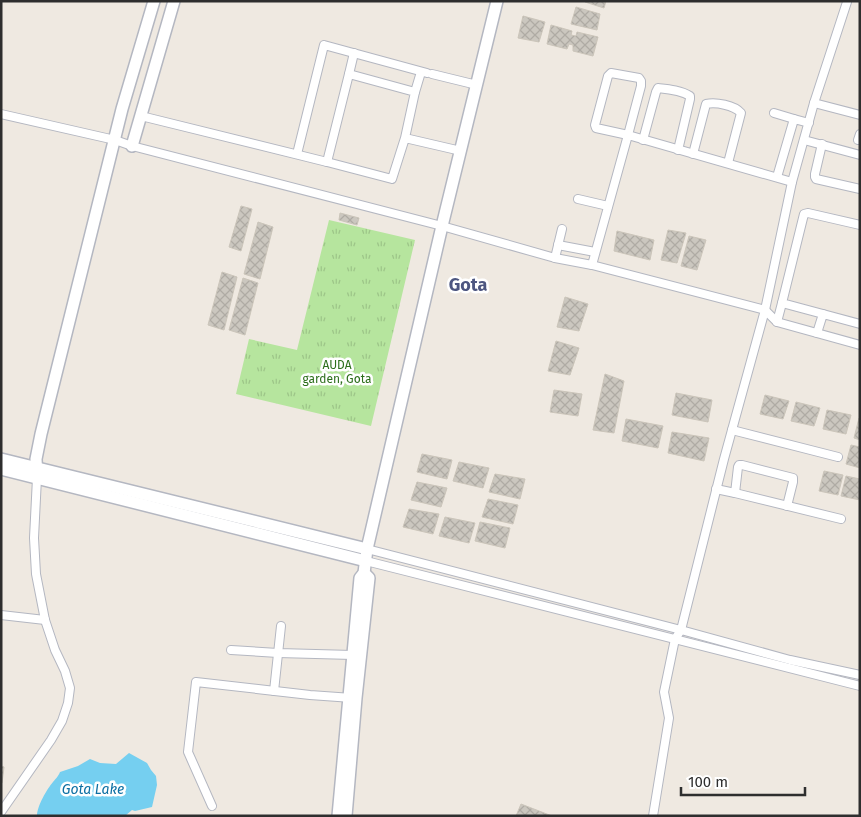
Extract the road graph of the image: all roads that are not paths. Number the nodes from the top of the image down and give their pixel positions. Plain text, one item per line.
1 (154, 1) edge
2 (174, 1) edge
3 (497, 1) edge
4 (848, 2) edge
5 (354, 53) junction
6 (427, 73) junction
7 (349, 74) junction
8 (477, 85) junction
9 (415, 92) junction
10 (814, 103) junction
11 (774, 113) dead end
12 (1, 114) edge
13 (860, 115) edge
14 (141, 116) junction
15 (794, 119) junction
16 (809, 123) junction
17 (628, 135) junction
18 (404, 138) junction
19 (115, 140) junction
20 (643, 140) junction
21 (804, 140) junction
22 (822, 144) junction
23 (132, 146) junction
24 (678, 150) junction
25 (461, 151) junction
26 (296, 154) junction
27 (693, 154) junction
28 (860, 155) edge
29 (327, 162) junction
30 (728, 163) junction
31 (777, 177) junction
32 (792, 182) junction
33 (860, 189) edge
34 (578, 199) dead end
35 (608, 206) junction
36 (860, 225) edge
37 (442, 226) junction
38 (562, 229) dead end
39 (558, 245) junction
40 (595, 252) junction
41 (555, 258) junction
42 (592, 265) junction
43 (782, 303) junction
44 (765, 310) junction
45 (823, 314) junction
46 (777, 322) junction
47 (860, 324) edge
48 (817, 333) junction
49 (860, 345) edge
50 (732, 430) junction
51 (838, 457) dead end
52 (1, 459) edge
53 (1, 469) edge
54 (36, 473) junction
55 (716, 489) junction
56 (734, 493) junction
57 (787, 506) junction
58 (841, 519) dead end
59 (367, 555) junction
60 (364, 573) junction
61 (1, 616) edge
62 (45, 620) junction
63 (281, 626) dead end
64 (681, 630) junction
65 (675, 640) junction
66 (231, 650) dead end
67 (278, 653) junction
68 (352, 655) junction
69 (860, 675) edge
70 (860, 686) edge
71 (274, 691) junction
72 (352, 698) junction
73 (212, 806) dead end
74 (1, 812) edge
75 (338, 816) edge
76 (346, 816) edge
77 (653, 816) edge

1 - 19 street
2 - 14 street
3 - 8 street
4 - 10 street
5 - 6 street
5 - 7 street
5 - 26 street
6 - 8 street
6 - 9 street
7 - 9 street
7 - 29 street
8 - 25 street
9 - 18 street
10 - 13 street
10 - 16 street
11 - 15 street
12 - 19 street
14 - 23 street
14 - 26 street
15 - 16 street
15 - 31 street
16 - 21 street
17 - 17 street
17 - 20 street
17 - 35 street
18 - 25 street
18 - 29 street
19 - 23 street
19 - 54 street
20 - 24 street
20 - 24 street
21 - 22 street
21 - 32 street
22 - 28 street
22 - 33 street
23 - 37 street
24 - 27 street
25 - 37 street
26 - 29 street
27 - 30 street
27 - 30 street
30 - 31 street
31 - 32 street
32 - 44 street
34 - 35 street
35 - 40 street
36 - 43 street
37 - 41 street
37 - 59 street
38 - 39 street
39 - 40 street
39 - 41 street
40 - 42 street
41 - 42 street
42 - 44 street
43 - 45 street
43 - 46 street
44 - 46 street
44 - 50 street
45 - 47 street
45 - 48 street
46 - 48 street
48 - 49 street
50 - 51 street
50 - 55 street
52 - 54 street
53 - 54 street
54 - 59 street
54 - 62 street
55 - 56 street
55 - 64 street
56 - 57 street
56 - 57 street
57 - 58 street
59 - 60 street
59 - 64 street
59 - 65 street
60 - 68 street
60 - 72 street
61 - 62 street
62 - 74 street
63 - 67 street
64 - 65 street
64 - 69 street
65 - 70 street
65 - 77 street
66 - 67 street
67 - 68 street
67 - 71 street
68 - 72 street
71 - 72 street
71 - 73 street
72 - 75 street
72 - 76 street

